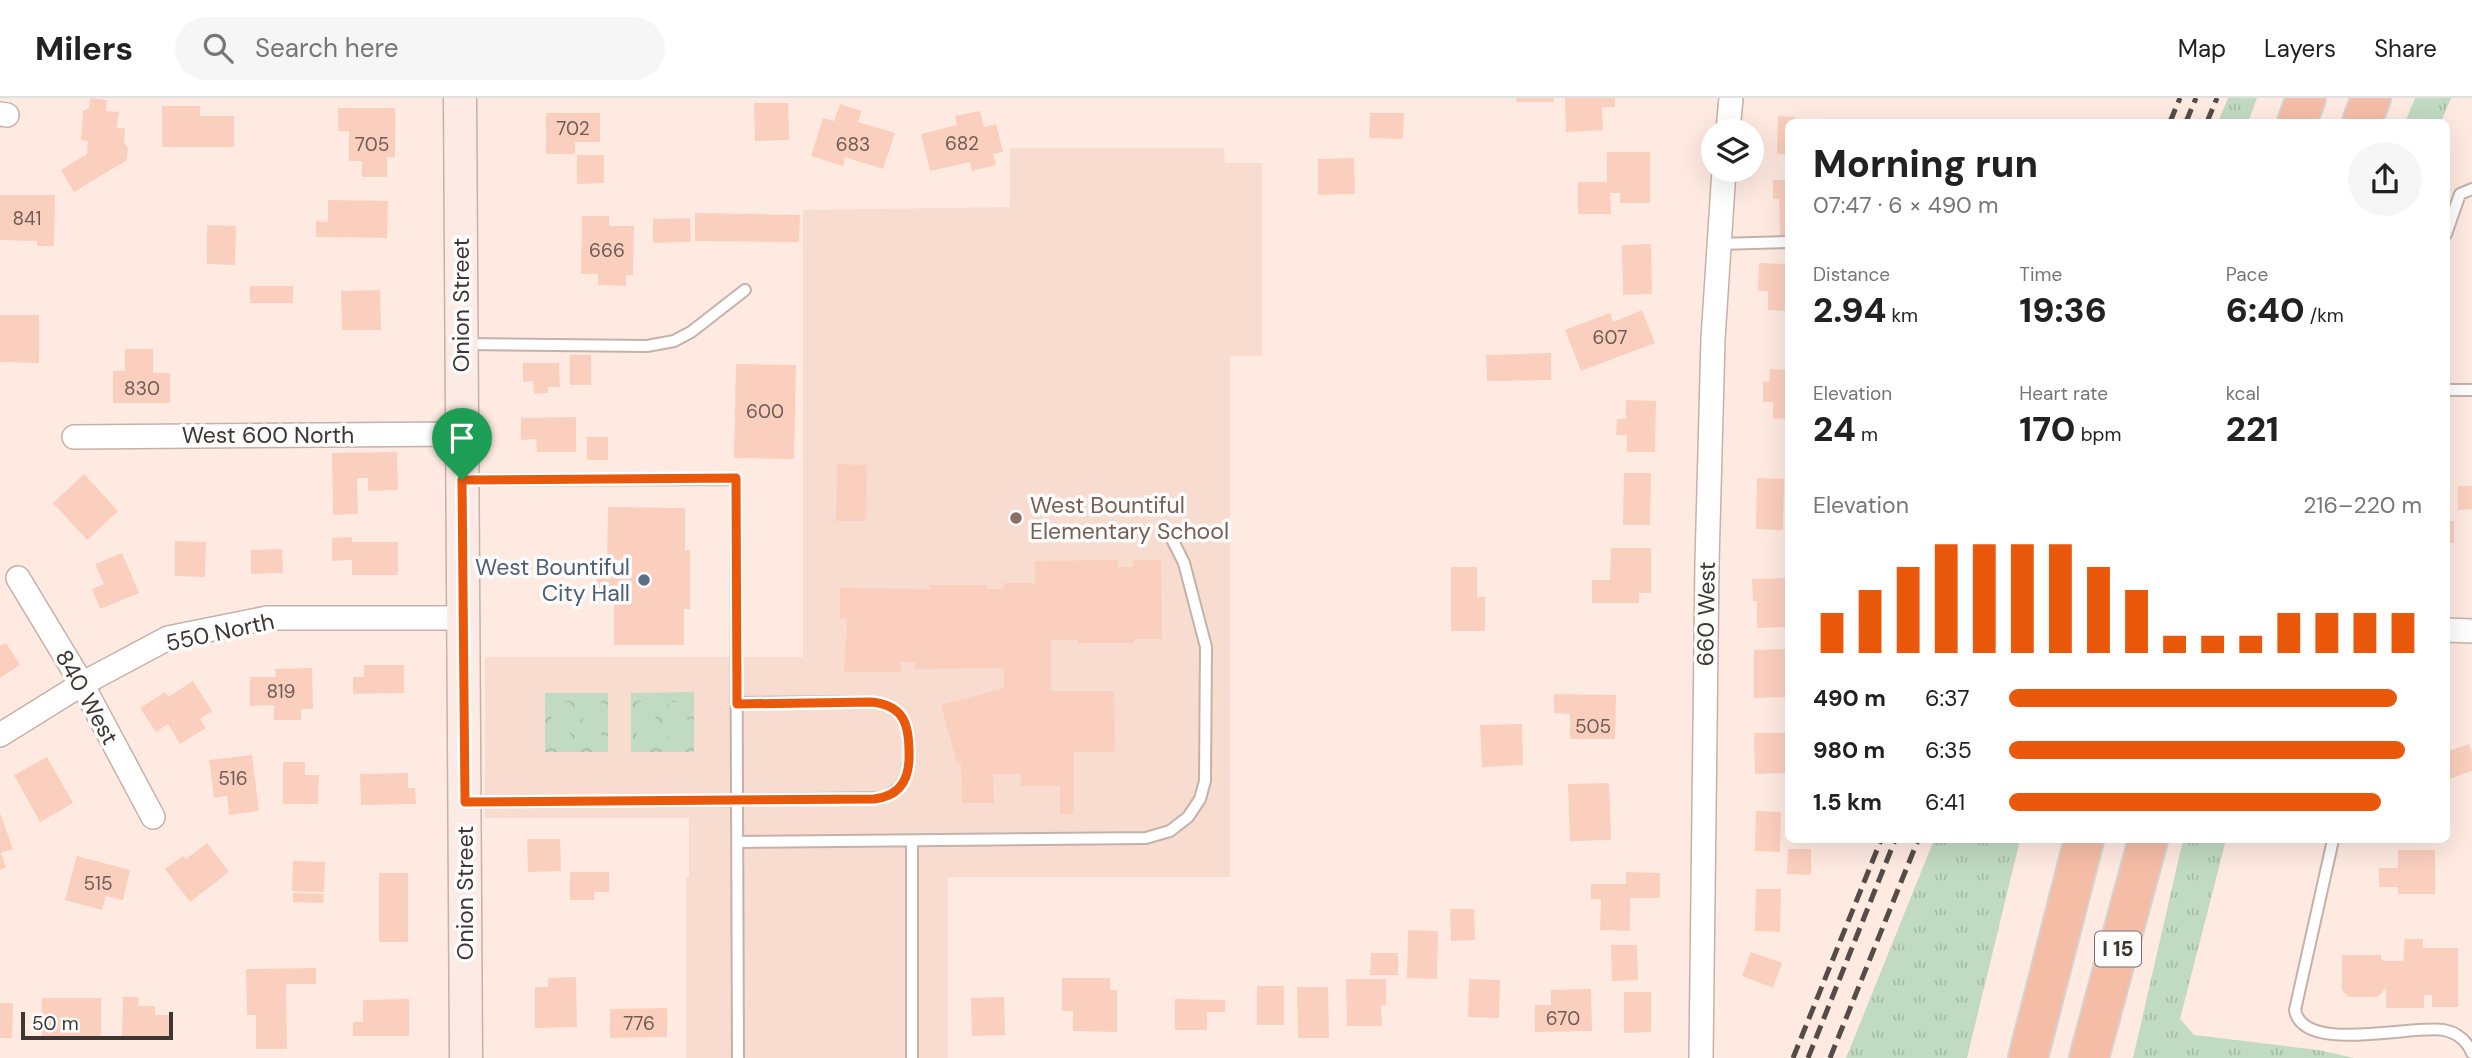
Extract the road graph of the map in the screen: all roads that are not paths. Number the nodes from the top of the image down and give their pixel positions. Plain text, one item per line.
1 (460, 98) edge
2 (1731, 98) edge
3 (2306, 98) edge
4 (2371, 98) edge
5 (1729, 119) edge
6 (2298, 119) edge
7 (2363, 119) edge
8 (1723, 182) edge
9 (2472, 188) edge
10 (2450, 222) edge
11 (1785, 242) edge
12 (1718, 244) junction
13 (745, 290) dead end
14 (461, 344) junction
15 (2450, 390) edge
16 (2472, 390) edge
17 (461, 435) junction
18 (74, 436) dead end
19 (462, 480) junction
20 (1171, 537) dead end
21 (18, 579) dead end
22 (464, 618) junction
23 (2450, 630) edge
24 (2472, 631) edge
25 (82, 684) junction
26 (737, 704) junction
27 (0, 735) edge
28 (737, 800) junction
29 (465, 802) junction
30 (153, 817) dead end
31 (912, 841) junction
32 (737, 842) junction
33 (2083, 843) edge
34 (2147, 843) edge
35 (2332, 843) edge
36 (2472, 1053) edge
37 (466, 1058) edge
38 (738, 1058) edge
39 (912, 1058) edge
40 (1701, 1058) edge
41 (2028, 1058) edge
42 (2088, 1058) edge

1 - 14 street, Onion Street
2 - 5 street
3 - 6 highway
4 - 7 highway
8 - 12 street, 660 West
9 - 10 lane
11 - 12 lane
12 - 40 street, 660 West
13 - 14 lane
14 - 17 street, Onion Street
15 - 16 lane
17 - 18 street, West 600 North
17 - 19 street, Onion Street
19 - 22 street, Onion Street
19 - 26 lane
20 - 31 lane
21 - 25 street, 840 West
22 - 25 street, 550 North
22 - 29 street, Onion Street
23 - 24 street
25 - 27 street, 550 North
25 - 30 street, 840 West
26 - 28 lane
26 - 28 lane
28 - 29 lane
28 - 32 lane
29 - 37 street, Onion Street
31 - 32 lane
31 - 39 lane
32 - 38 lane
33 - 41 highway, I 15
34 - 42 highway, I 15
35 - 36 lane

